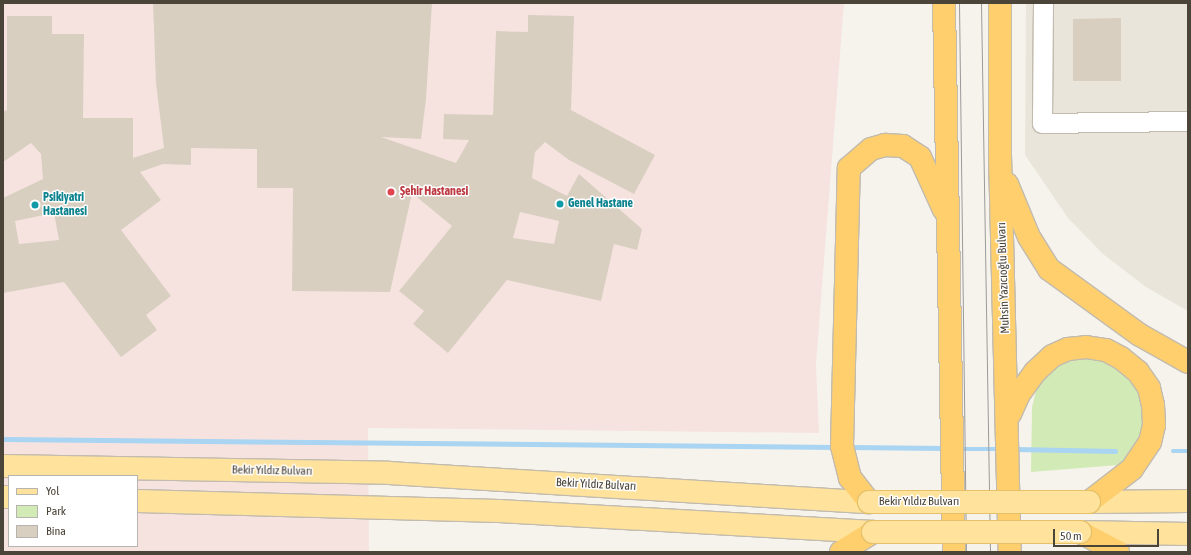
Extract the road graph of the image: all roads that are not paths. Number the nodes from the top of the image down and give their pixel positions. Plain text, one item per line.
1 (944, 3) edge
2 (1000, 3) edge
3 (1043, 3) edge
4 (1188, 121) edge
5 (1000, 155) junction
6 (948, 220) junction
7 (1188, 362) edge
8 (1009, 419) junction
9 (3, 466) edge
10 (138, 501) edge
11 (1188, 501) edge
12 (869, 502) junction
13 (1089, 502) junction
14 (873, 532) junction
15 (1080, 532) junction
16 (1188, 534) edge
17 (841, 552) edge
18 (954, 552) edge
19 (1010, 552) edge
20 (1118, 552) edge

1 - 6 highway
2 - 5 highway, Muhsin Yazıcıoğlu Bulvarı
3 - 4 street
5 - 7 highway
5 - 8 highway, Muhsin Yazıcıoğlu Bulvarı
6 - 12 highway
6 - 18 highway, bridge
8 - 13 highway
8 - 19 highway, Muhsin Yazıcıoğlu Bulvarı, bridge
9 - 12 main road, Bekir Yıldız Bulvarı
10 - 14 main road
11 - 13 main road, Bekir Yıldız Bulvarı
12 - 13 main road, Bekir Yıldız Bulvarı, bridge
14 - 15 main road, bridge
14 - 17 highway
15 - 16 main road
15 - 20 highway

